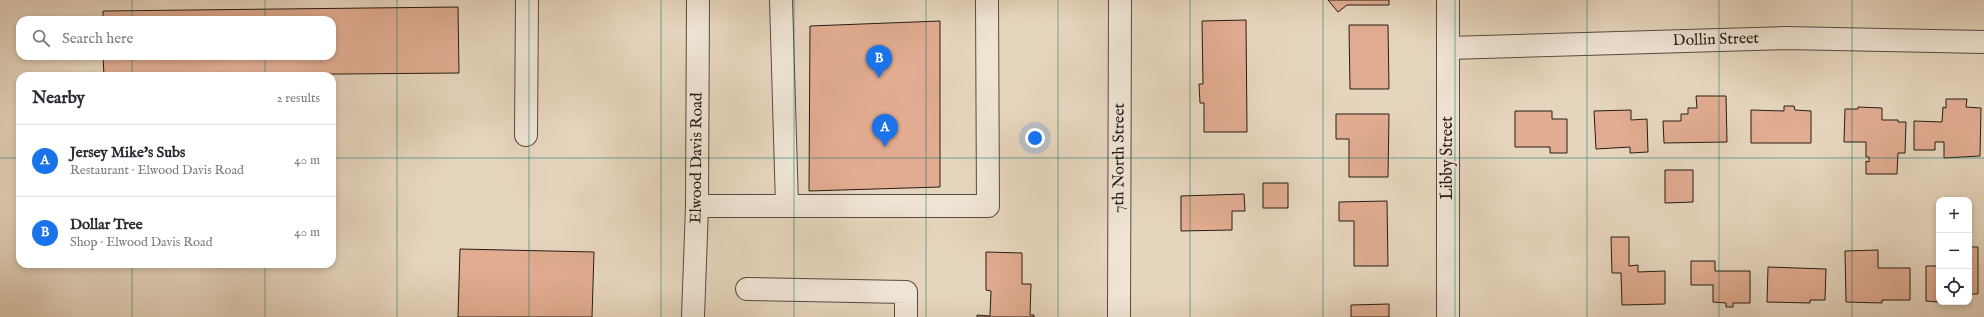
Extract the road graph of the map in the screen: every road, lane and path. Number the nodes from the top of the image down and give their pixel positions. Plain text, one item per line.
1 (527, 0) edge
2 (698, 0) edge
3 (781, 0) edge
4 (987, 0) edge
5 (1120, 0) edge
6 (1448, 0) edge
7 (1984, 42) edge
8 (1448, 48) junction
9 (526, 135) dead end
10 (697, 206) junction
11 (787, 206) junction
12 (747, 289) dead end
13 (693, 317) edge
14 (906, 317) edge
15 (1119, 317) edge
16 (1448, 317) edge

1 - 9 street
2 - 10 street, Elwood Davis Road
3 - 11 street
4 - 11 street
5 - 15 street, 7th North Street
6 - 8 street, Libby Street
7 - 8 street, Dollin Street
8 - 16 street, Libby Street
10 - 11 street
10 - 13 street, Elwood Davis Road
12 - 14 street

